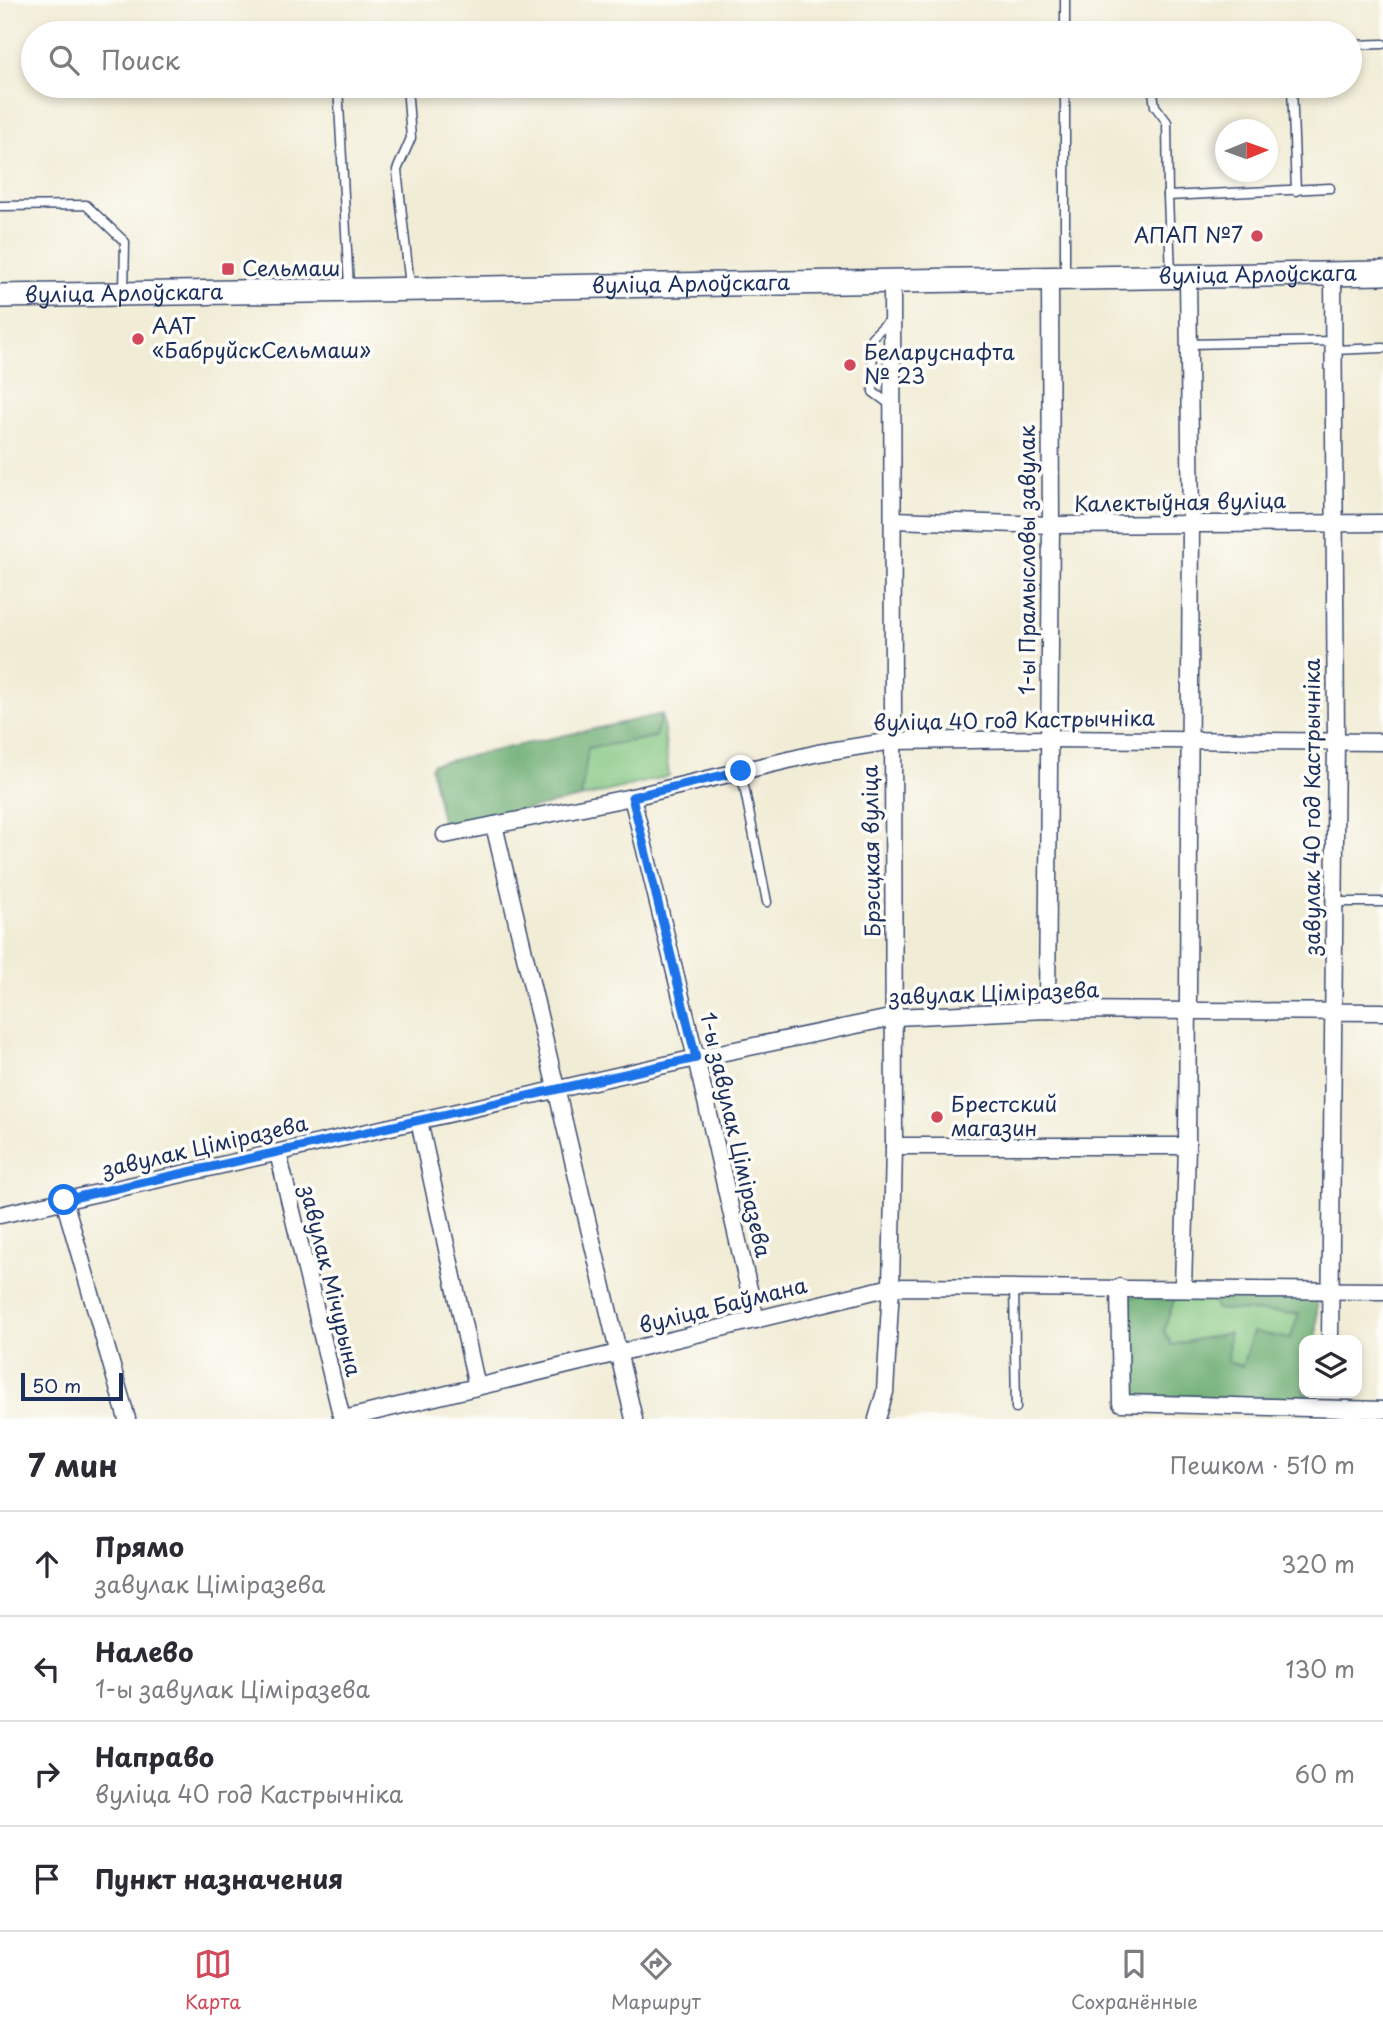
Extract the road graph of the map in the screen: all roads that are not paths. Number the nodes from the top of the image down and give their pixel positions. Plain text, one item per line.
1 (1065, 0) edge
2 (1065, 21) edge
3 (1383, 44) edge
4 (1362, 45) edge
5 (339, 98) edge
6 (408, 98) edge
7 (1065, 98) edge
8 (1154, 98) edge
9 (1292, 98) edge
10 (1330, 188) dead end
11 (1296, 191) junction
12 (1168, 196) junction
13 (0, 206) edge
14 (1383, 273) edge
15 (1333, 274) junction
16 (1180, 277) junction
17 (1057, 279) junction
18 (892, 281) junction
19 (410, 289) junction
20 (349, 290) junction
21 (124, 293) junction
22 (0, 296) edge
23 (1190, 344) junction
24 (1333, 345) junction
25 (1383, 348) edge
26 (893, 520) junction
27 (1335, 522) junction
28 (1383, 523) edge
29 (1051, 525) junction
30 (1191, 525) junction
31 (1048, 738) junction
32 (1188, 739) junction
33 (892, 741) junction
34 (1336, 741) junction
35 (1383, 742) edge
36 (741, 771) junction
37 (632, 797) junction
38 (494, 825) junction
39 (445, 835) dead end
40 (767, 902) dead end
41 (1334, 902) junction
42 (1383, 902) edge
43 (1047, 1010) junction
44 (1187, 1010) junction
45 (1333, 1012) junction
46 (1383, 1012) edge
47 (895, 1017) junction
48 (696, 1058) junction
49 (557, 1089) junction
50 (419, 1121) junction
51 (894, 1146) junction
52 (1186, 1146) junction
53 (278, 1153) junction
54 (64, 1200) junction
55 (0, 1215) edge
56 (891, 1287) junction
57 (1014, 1287) junction
58 (1119, 1287) junction
59 (1183, 1287) junction
60 (1331, 1290) junction
61 (1383, 1291) edge
62 (756, 1320) junction
63 (1331, 1335) edge
64 (618, 1354) junction
65 (477, 1387) junction
66 (1330, 1407) edge
67 (1016, 1408) dead end
68 (1383, 1410) edge
69 (127, 1419) edge
70 (343, 1419) edge
71 (634, 1419) edge
72 (877, 1419) edge

1 - 2 lane
3 - 4 lane
5 - 20 lane
6 - 19 lane
7 - 17 lane
8 - 12 lane
9 - 11 lane
10 - 11 lane
11 - 12 lane
12 - 16 lane
13 - 21 lane
14 - 15 street, вуліца Арлоўскага
15 - 16 street, вуліца Арлоўскага
15 - 24 street, завулак 40 год Кастрычніка
16 - 17 street, вуліца Арлоўскага
16 - 23 street
17 - 18 street, вуліца Арлоўскага
17 - 29 street, 1-ы Прамысловы завулак
18 - 19 street, вуліца Арлоўскага
18 - 26 street, Брэсцкая вуліца
19 - 20 street, вуліца Арлоўскага
20 - 21 street, вуліца Арлоўскага
21 - 22 street, вуліца Арлоўскага
23 - 24 lane
23 - 30 street
24 - 25 lane
24 - 27 street, завулак 40 год Кастрычніка
26 - 29 street, Калектыўная вуліца
26 - 33 street, Брэсцкая вуліца
27 - 28 street, Калектыўная вуліца
27 - 30 street, Калектыўная вуліца
27 - 34 street, завулак 40 год Кастрычніка
29 - 30 street, Калектыўная вуліца
29 - 31 street, 1-ы Прамысловы завулак
30 - 32 street
31 - 32 street, вуліца 40 год Кастрычніка
31 - 33 street, вуліца 40 год Кастрычніка
31 - 43 street, 1-ы Прамысловы завулак
32 - 34 street, вуліца 40 год Кастрычніка
32 - 44 street
33 - 36 street, вуліца 40 год Кастрычніка
33 - 47 street, Брэсцкая вуліца
34 - 35 street, вуліца 40 год Кастрычніка
34 - 41 street, завулак 40 год Кастрычніка
36 - 37 street, вуліца 40 год Кастрычніка
36 - 40 lane
37 - 38 street, вуліца 40 год Кастрычніка
37 - 48 street, 1-ы завулак Ціміразева
38 - 39 street, вуліца 40 год Кастрычніка
38 - 49 street
41 - 42 lane
41 - 45 street, завулак 40 год Кастрычніка
43 - 44 street, завулак Ціміразева
43 - 47 street, завулак Ціміразева
44 - 45 street, завулак Ціміразева
44 - 52 street
45 - 46 street, завулак Ціміразева
45 - 60 street, завулак 40 год Кастрычніка
47 - 48 street, завулак Ціміразева
47 - 51 street, Брэсцкая вуліца
48 - 49 street, завулак Ціміразева
48 - 62 street, 1-ы завулак Ціміразева
49 - 50 street, завулак Ціміразева
49 - 64 street
50 - 53 street, завулак Ціміразева
50 - 65 street
51 - 52 street
51 - 56 street, Брэсцкая вуліца
52 - 59 street
53 - 54 street, завулак Ціміразева
53 - 70 street, завулак Мічурына
54 - 55 street, завулак Ціміразева
54 - 69 street
56 - 57 street, вуліца Баўмана
56 - 62 street, вуліца Баўмана
56 - 72 street, Брэсцкая вуліца
57 - 58 street, вуліца Баўмана
57 - 67 lane
58 - 59 street, вуліца Баўмана
58 - 66 street
59 - 60 street, вуліца Баўмана
60 - 61 street, вуліца Баўмана
60 - 63 street, завулак 40 год Кастрычніка
62 - 64 street, вуліца Баўмана
64 - 65 street, вуліца Баўмана
64 - 71 street
65 - 70 street, вуліца Баўмана
66 - 68 street

